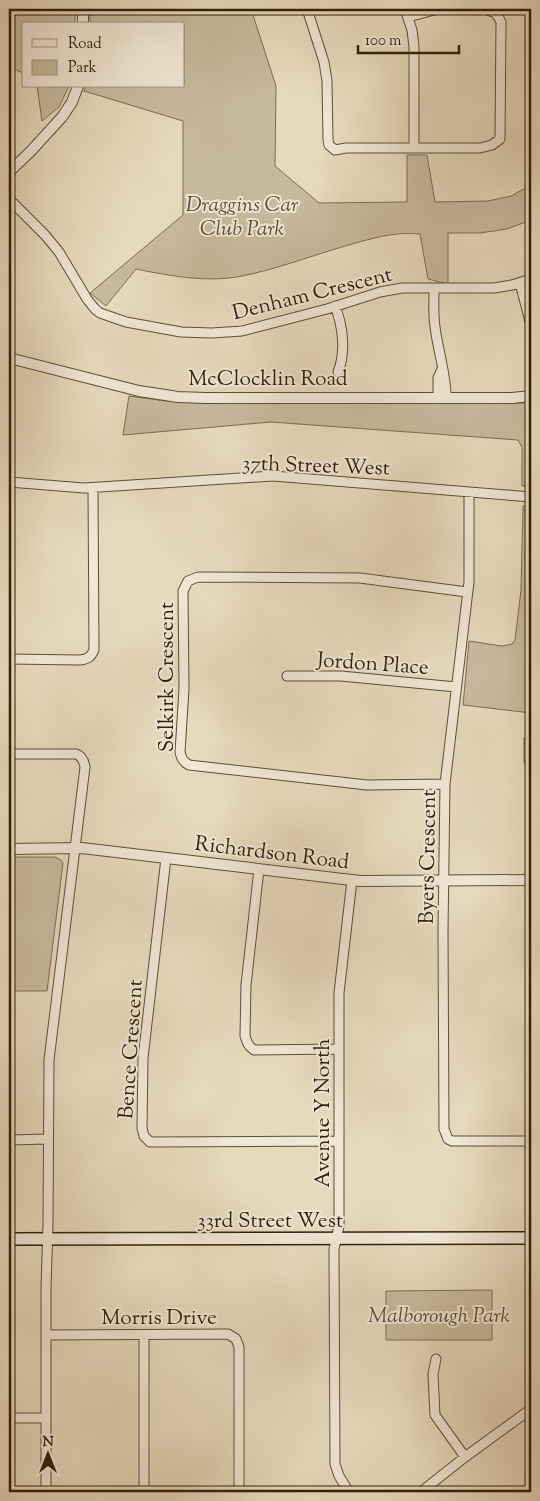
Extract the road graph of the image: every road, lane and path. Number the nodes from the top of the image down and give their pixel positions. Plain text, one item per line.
1 (83, 9) edge
2 (307, 9) edge
3 (438, 9) edge
4 (485, 9) edge
5 (407, 13) edge
6 (83, 22) edge
7 (77, 88) edge
8 (414, 148) junction
9 (9, 172) edge
10 (9, 199) edge
11 (531, 279) edge
12 (520, 283) junction
13 (434, 288) junction
14 (335, 306) junction
15 (531, 325) edge
16 (9, 358) edge
17 (338, 372) dead end
18 (531, 396) edge
19 (442, 397) junction
20 (9, 482) edge
21 (93, 488) junction
22 (469, 492) junction
23 (531, 497) edge
24 (468, 592) junction
25 (9, 659) edge
26 (287, 676) dead end
27 (456, 687) junction
28 (9, 754) edge
29 (445, 784) junction
30 (74, 848) junction
31 (9, 849) edge
32 (166, 858) junction
33 (259, 869) junction
34 (352, 880) junction
35 (531, 880) edge
36 (444, 881) junction
37 (339, 1049) junction
38 (48, 1139) junction
39 (9, 1140) edge
40 (339, 1141) junction
41 (531, 1141) edge
42 (47, 1238) junction
43 (337, 1238) junction
44 (531, 1238) edge
45 (9, 1239) edge
46 (46, 1335) junction
47 (144, 1335) junction
48 (436, 1359) dead end
49 (531, 1409) edge
50 (9, 1418) edge
51 (46, 1418) junction
52 (465, 1457) junction
53 (46, 1492) edge
54 (144, 1492) edge
55 (239, 1492) edge
56 (349, 1492) edge
57 (421, 1492) edge

1 - 6 street
2 - 8 street
3 - 5 street
4 - 8 street
5 - 8 street
7 - 9 street
10 - 14 street, Denham Crescent
11 - 12 street, Denham Crescent
12 - 13 street, Denham Crescent
12 - 15 street
13 - 14 street, Denham Crescent
13 - 19 street
14 - 17 street
16 - 19 street, McClocklin Road
18 - 19 street, McClocklin Road
20 - 21 street, 37th Street West
21 - 22 street, 37th Street West
21 - 25 street
22 - 23 street, 37th Street West
22 - 24 street, Byers Crescent
24 - 27 street, Byers Crescent
24 - 29 street, Selkirk Crescent
26 - 27 street, Jordon Place
27 - 29 street, Byers Crescent
28 - 30 street
29 - 36 street, Byers Crescent
30 - 31 street, Richardson Road
30 - 32 street, Richardson Road
30 - 38 street
32 - 33 street, Richardson Road
32 - 40 street, Bence Crescent
33 - 34 street, Richardson Road
33 - 37 street
34 - 36 street, Richardson Road
34 - 37 street, Avenue Y North
35 - 36 street, Richardson Road
36 - 41 street, Byers Crescent
37 - 40 street, Avenue Y North
38 - 39 street
38 - 42 street
40 - 43 street, Avenue Y North
42 - 43 main road, 33rd Street West
42 - 45 main road, 33rd Street West
42 - 46 street
43 - 44 main road, 33rd Street West
43 - 56 street, Avenue Y North
46 - 47 street, Morris Drive
46 - 51 street
47 - 54 street
47 - 55 street, Morris Drive
48 - 52 street
49 - 52 street
50 - 51 street
51 - 53 street
52 - 57 street

